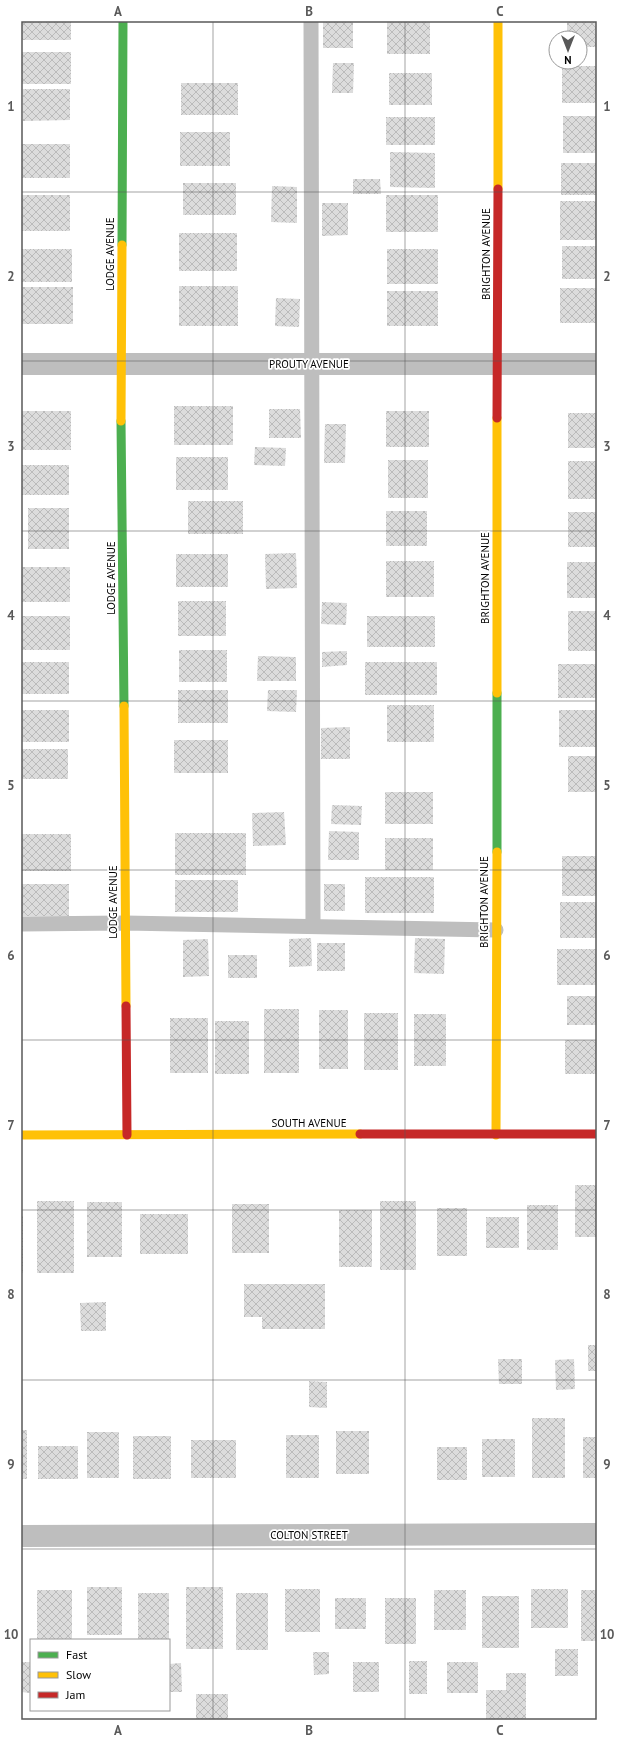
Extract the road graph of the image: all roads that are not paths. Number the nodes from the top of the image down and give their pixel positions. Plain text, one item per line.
1 (123, 21) edge
2 (311, 21) edge
3 (498, 21) edge
4 (21, 364) edge
5 (121, 364) junction
6 (312, 364) junction
7 (498, 364) junction
8 (597, 364) edge
9 (125, 923) junction
10 (21, 924) edge
11 (313, 926) junction
12 (496, 930) junction
13 (597, 1134) edge
14 (21, 1135) edge
15 (127, 1135) junction
16 (496, 1135) junction
17 (597, 1534) edge
18 (21, 1536) edge

1 - 5 street, LODGE AVENUE
2 - 6 lane
3 - 7 street, BRIGHTON AVENUE
4 - 5 street, PROUTY AVENUE
5 - 6 street, PROUTY AVENUE
5 - 9 street, LODGE AVENUE
6 - 7 street, PROUTY AVENUE
6 - 11 lane
7 - 8 street, PROUTY AVENUE
7 - 12 street, BRIGHTON AVENUE
9 - 10 lane
9 - 11 lane
9 - 15 street, LODGE AVENUE
11 - 12 lane
12 - 16 street, BRIGHTON AVENUE
13 - 16 street, SOUTH AVENUE
14 - 15 street, SOUTH AVENUE
15 - 16 street, SOUTH AVENUE
17 - 18 street, COLTON STREET

